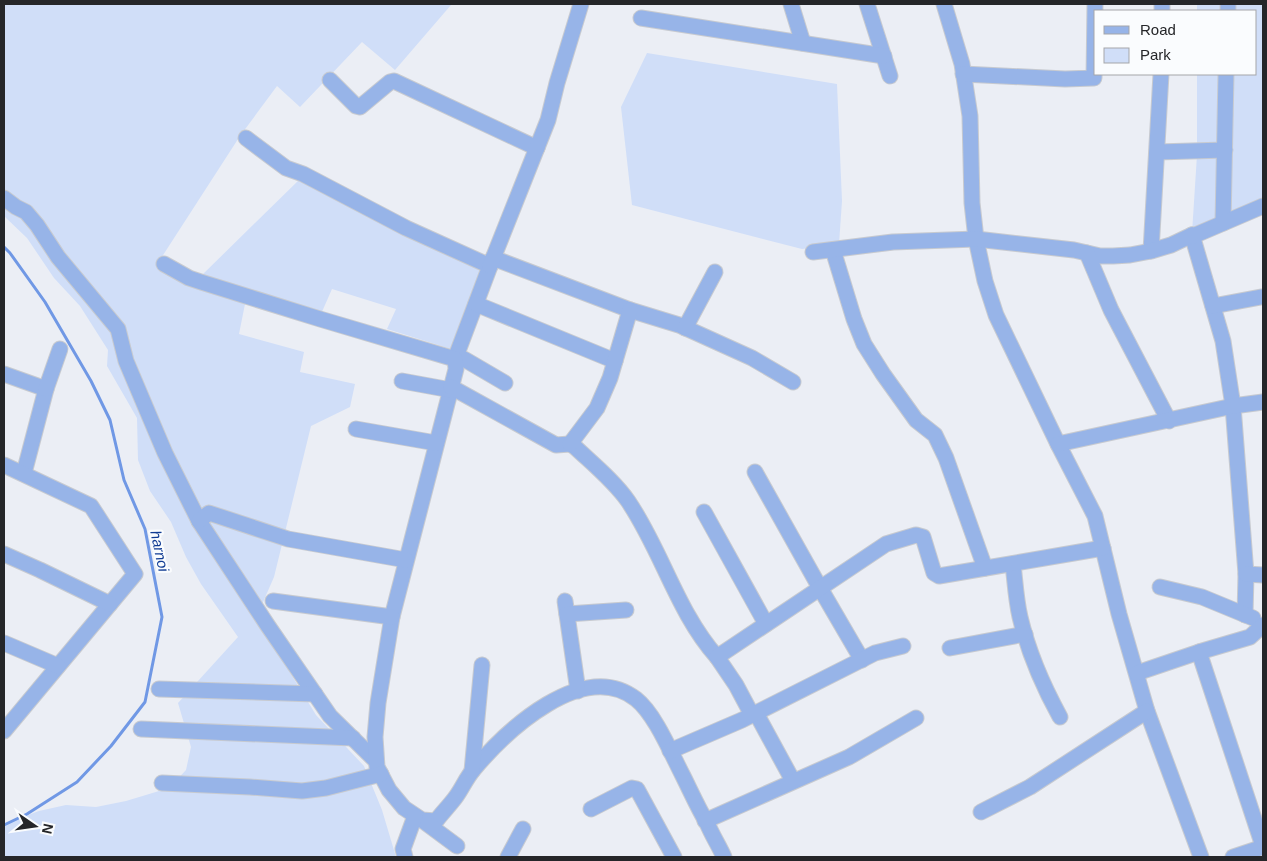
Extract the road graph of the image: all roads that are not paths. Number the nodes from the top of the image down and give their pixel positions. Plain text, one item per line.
1 (581, 4) edge
2 (791, 4) edge
3 (867, 4) edge
4 (944, 4) edge
5 (641, 18) dead end
6 (803, 43) junction
7 (884, 56) junction
8 (963, 74) junction
9 (1094, 75) edge
10 (1161, 75) edge
11 (1226, 75) edge
12 (890, 76) dead end
13 (330, 80) dead end
14 (246, 138) dead end
15 (537, 148) junction
16 (1225, 150) junction
17 (1157, 152) junction
18 (4, 198) edge
19 (1263, 206) edge
20 (1223, 223) junction
21 (1192, 235) junction
22 (976, 239) junction
23 (833, 250) junction
24 (1151, 251) junction
25 (812, 252) dead end
26 (1087, 253) junction
27 (491, 262) junction
28 (164, 264) dead end
29 (714, 272) dead end
30 (1261, 297) dead end
31 (476, 304) junction
32 (1213, 306) junction
33 (630, 310) junction
34 (685, 328) junction
35 (60, 349) dead end
36 (455, 359) junction
37 (615, 361) junction
38 (4, 374) edge
39 (402, 381) dead end
40 (793, 382) dead end
41 (505, 383) dead end
42 (451, 388) junction
43 (46, 389) junction
44 (1263, 402) edge
45 (1233, 406) junction
46 (1169, 422) junction
47 (356, 429) dead end
48 (436, 443) junction
49 (570, 444) junction
50 (1058, 444) junction
51 (4, 465) edge
52 (755, 472) dead end
53 (24, 473) junction
54 (704, 512) dead end
55 (199, 521) junction
56 (1103, 548) junction
57 (4, 554) edge
58 (406, 560) junction
59 (1013, 564) junction
60 (984, 568) junction
61 (1246, 574) junction
62 (1263, 576) edge
63 (1160, 587) dead end
64 (820, 588) junction
65 (273, 601) dead end
66 (110, 604) junction
67 (626, 610) dead end
68 (1245, 615) junction
69 (392, 617) junction
70 (766, 624) junction
71 (1263, 624) edge
72 (1025, 634) junction
73 (4, 643) edge
74 (903, 646) dead end
75 (950, 648) dead end
76 (1199, 652) junction
77 (717, 656) junction
78 (862, 660) junction
79 (482, 665) dead end
80 (58, 666) junction
81 (1137, 673) junction
82 (159, 689) dead end
83 (578, 691) junction
84 (315, 694) junction
85 (1147, 711) junction
86 (754, 714) junction
87 (1060, 717) dead end
88 (916, 718) dead end
89 (141, 729) dead end
90 (4, 731) edge
91 (353, 738) junction
92 (670, 751) junction
93 (378, 768) junction
94 (472, 771) junction
95 (793, 781) junction
96 (162, 782) dead end
97 (592, 809) dead end
98 (981, 812) dead end
99 (418, 818) junction
100 (705, 820) junction
101 (523, 829) dead end
102 (457, 846) dead end
103 (1263, 846) edge
104 (405, 857) edge
105 (508, 857) edge
106 (674, 857) edge
107 (723, 857) edge
108 (1201, 857) edge
109 (1233, 857) edge

1 - 15 street
2 - 6 street
3 - 7 street
4 - 8 street
5 - 6 street
6 - 7 street
7 - 12 street
8 - 9 street
8 - 22 street
10 - 17 street
11 - 16 street
13 - 15 street
14 - 27 street
15 - 27 street
16 - 17 street
16 - 20 street
17 - 24 street
18 - 55 street
19 - 20 street
20 - 21 street
21 - 24 street
21 - 32 street
22 - 23 street
22 - 26 street
22 - 50 street
23 - 25 street
23 - 60 street
24 - 26 street
26 - 46 street
27 - 31 street
27 - 33 street
28 - 36 street
29 - 34 street
30 - 32 street
31 - 36 street
31 - 37 street
32 - 45 street
33 - 34 street
33 - 37 street
34 - 40 street
35 - 43 street
36 - 41 street
36 - 42 street
37 - 49 street
38 - 43 street
39 - 42 street
42 - 48 street
42 - 49 street
43 - 53 street
44 - 45 street
45 - 46 street
45 - 61 street
46 - 50 street
47 - 48 street
48 - 58 street
49 - 77 street
50 - 56 street
51 - 53 street
52 - 64 street
53 - 66 street
54 - 70 street
55 - 58 street
55 - 84 street
56 - 59 street
56 - 81 street
57 - 66 street
58 - 69 street
59 - 60 street
59 - 72 street
60 - 64 street
61 - 62 street
61 - 68 street
63 - 68 street
64 - 70 street
64 - 78 street
65 - 69 street
66 - 80 street
67 - 83 street
68 - 71 street
69 - 93 street
70 - 77 street
71 - 76 street
72 - 75 street
72 - 87 street
73 - 80 street
74 - 78 street
76 - 81 street
76 - 103 street
77 - 86 street
78 - 86 street
79 - 94 street
80 - 90 street
81 - 85 street
82 - 84 street
83 - 92 street
83 - 94 street
84 - 91 street
85 - 98 street
85 - 108 street
86 - 92 street
86 - 95 street
88 - 95 street
89 - 91 street
91 - 93 street
92 - 100 street
93 - 96 street
93 - 99 street
94 - 99 street
95 - 100 street
97 - 106 street
99 - 102 street
99 - 104 street
100 - 107 street
101 - 105 street
103 - 109 street

